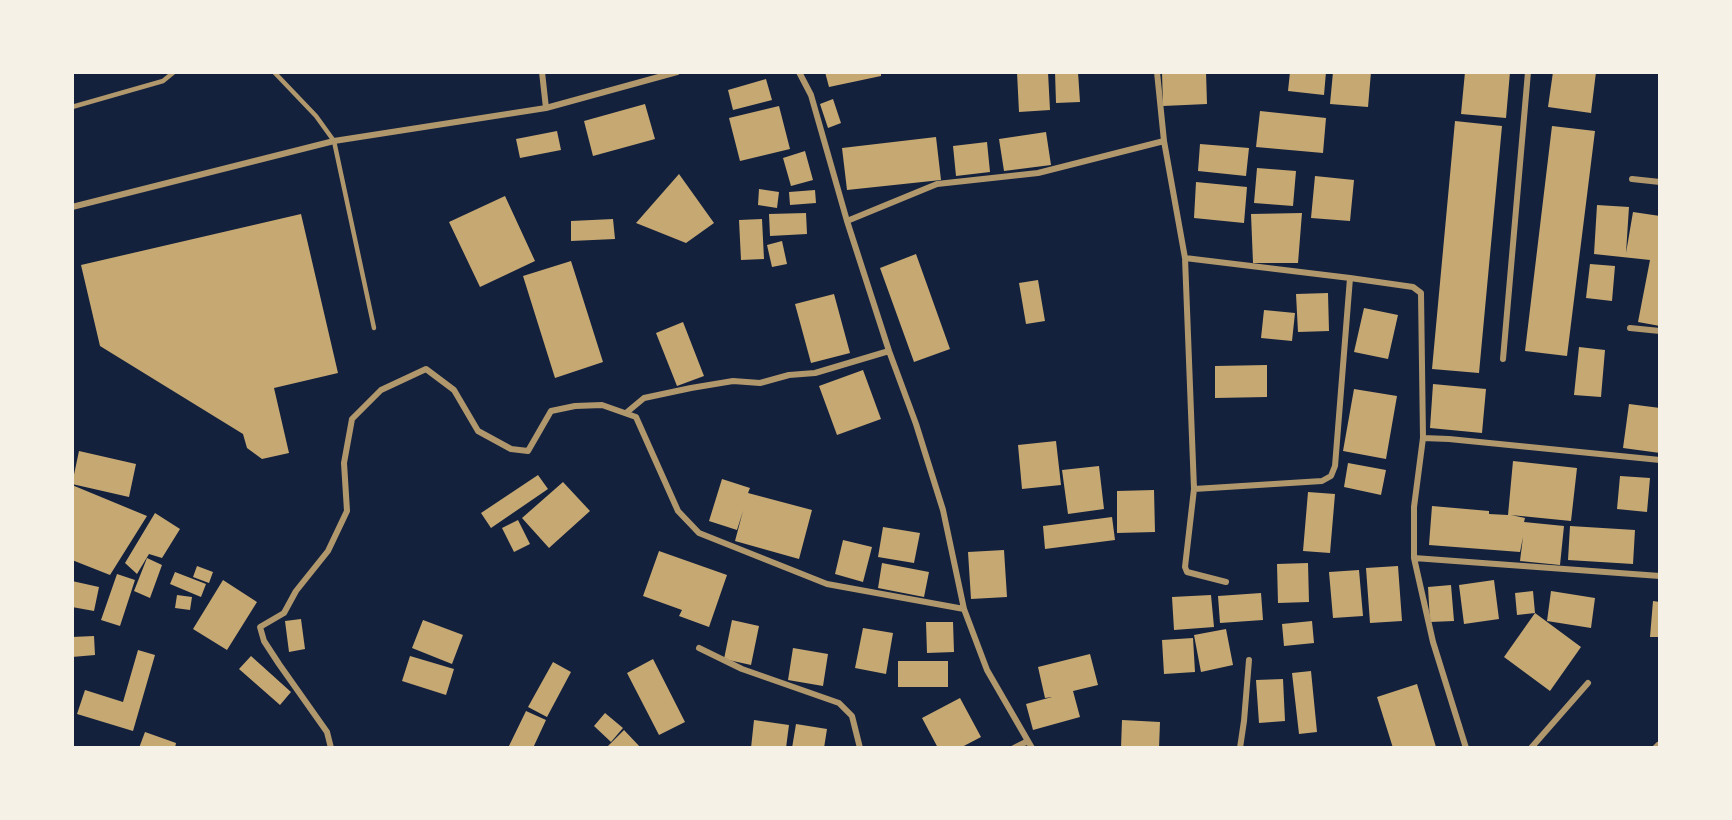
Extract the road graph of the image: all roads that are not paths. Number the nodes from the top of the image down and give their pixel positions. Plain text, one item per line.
1 (174, 72) edge
2 (274, 72) edge
3 (542, 72) edge
4 (678, 72) edge
5 (799, 72) edge
6 (1157, 72) edge
7 (1528, 72) edge
8 (72, 107) edge
9 (546, 108) junction
10 (334, 141) junction
11 (1164, 141) junction
12 (1632, 179) dead end
13 (1660, 183) edge
14 (72, 207) edge
15 (847, 221) junction
16 (1185, 258) junction
17 (1350, 278) junction
18 (374, 327) dead end
19 (1630, 328) dead end
20 (1660, 331) edge
21 (889, 351) junction
22 (1503, 359) dead end
23 (626, 413) junction
24 (1424, 438) junction
25 (1660, 460) edge
26 (1194, 489) junction
27 (1414, 558) junction
28 (1660, 576) edge
29 (1226, 582) dead end
30 (964, 609) junction
31 (699, 648) dead end
32 (1249, 660) dead end
33 (1588, 683) dead end
34 (1028, 741) junction
35 (331, 748) edge
36 (860, 748) edge
37 (1014, 748) edge
38 (1032, 748) edge
39 (1240, 748) edge
40 (1466, 748) edge
41 (1531, 748) edge

1 - 8 lane
2 - 10 lane
3 - 9 street
4 - 9 street
5 - 15 street
6 - 11 street
7 - 22 street
9 - 10 street
10 - 14 street
10 - 18 lane
11 - 15 street
11 - 16 street
12 - 13 street
15 - 21 street
16 - 17 street
16 - 26 street
17 - 24 street
17 - 26 street
19 - 20 street
21 - 23 street
21 - 30 street
23 - 30 street
23 - 35 street
24 - 25 street
24 - 27 street
26 - 29 street
27 - 28 street
27 - 40 street
30 - 34 street
31 - 36 street
32 - 39 street
33 - 41 street
34 - 37 street
34 - 38 street

